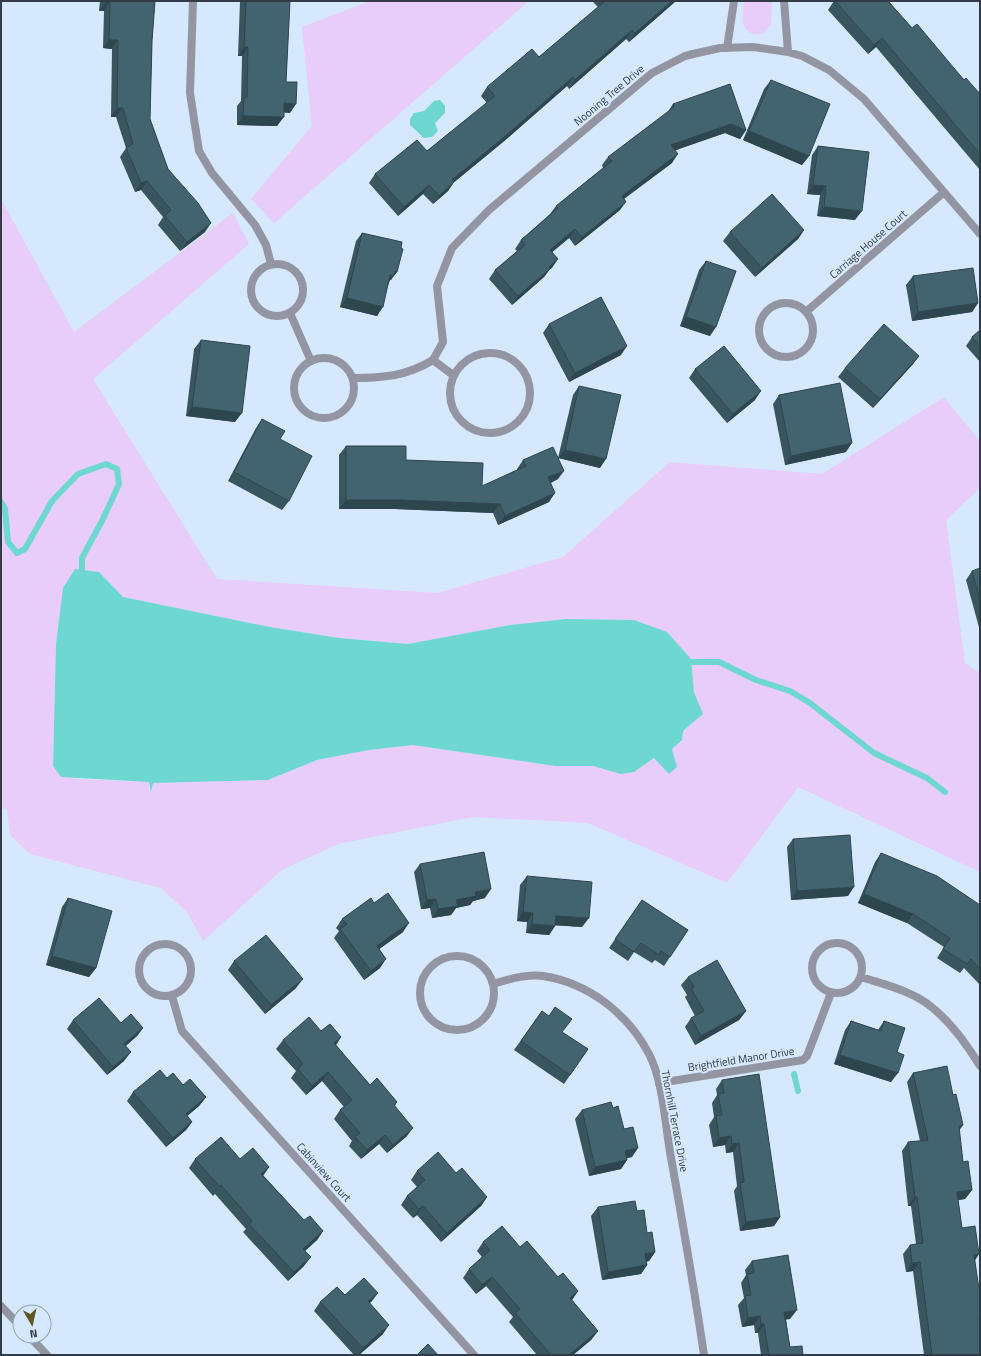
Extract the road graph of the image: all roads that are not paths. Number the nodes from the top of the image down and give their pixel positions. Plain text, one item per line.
1 (194, 1) edge
2 (734, 1) edge
3 (784, 1) edge
4 (727, 48) junction
5 (788, 52) junction
6 (943, 193) junction
7 (980, 234) edge
8 (271, 264) junction
9 (807, 311) junction
10 (290, 313) junction
11 (433, 360) junction
12 (311, 362) junction
13 (453, 375) junction
14 (353, 378) junction
15 (861, 977) junction
16 (493, 984) junction
17 (831, 993) junction
18 (172, 996) junction
19 (980, 1066) edge
20 (659, 1084) junction
21 (1, 1306) edge
22 (12, 1318) edge
23 (37, 1344) edge
24 (47, 1355) edge
25 (474, 1355) edge
26 (704, 1355) edge

1 - 8 street
2 - 4 street
3 - 5 street
4 - 5 street, Nooning Tree Drive
4 - 11 street, Nooning Tree Drive
5 - 6 street, Nooning Tree Drive
6 - 7 street, Nooning Tree Drive
6 - 9 street, Carriage House Court
8 - 10 street
8 - 10 street
9 - 9 street
10 - 12 street
11 - 13 street
11 - 14 street
12 - 14 street
12 - 14 street
13 - 13 street
15 - 17 street
15 - 17 street
15 - 19 street
16 - 16 street
16 - 20 street, Thornhill Terrace Drive
17 - 20 street, Brightfield Manor Drive
18 - 18 street
18 - 25 street, Cabinview Court
20 - 26 street, Thornhill Terrace Drive
21 - 22 street
23 - 24 street

